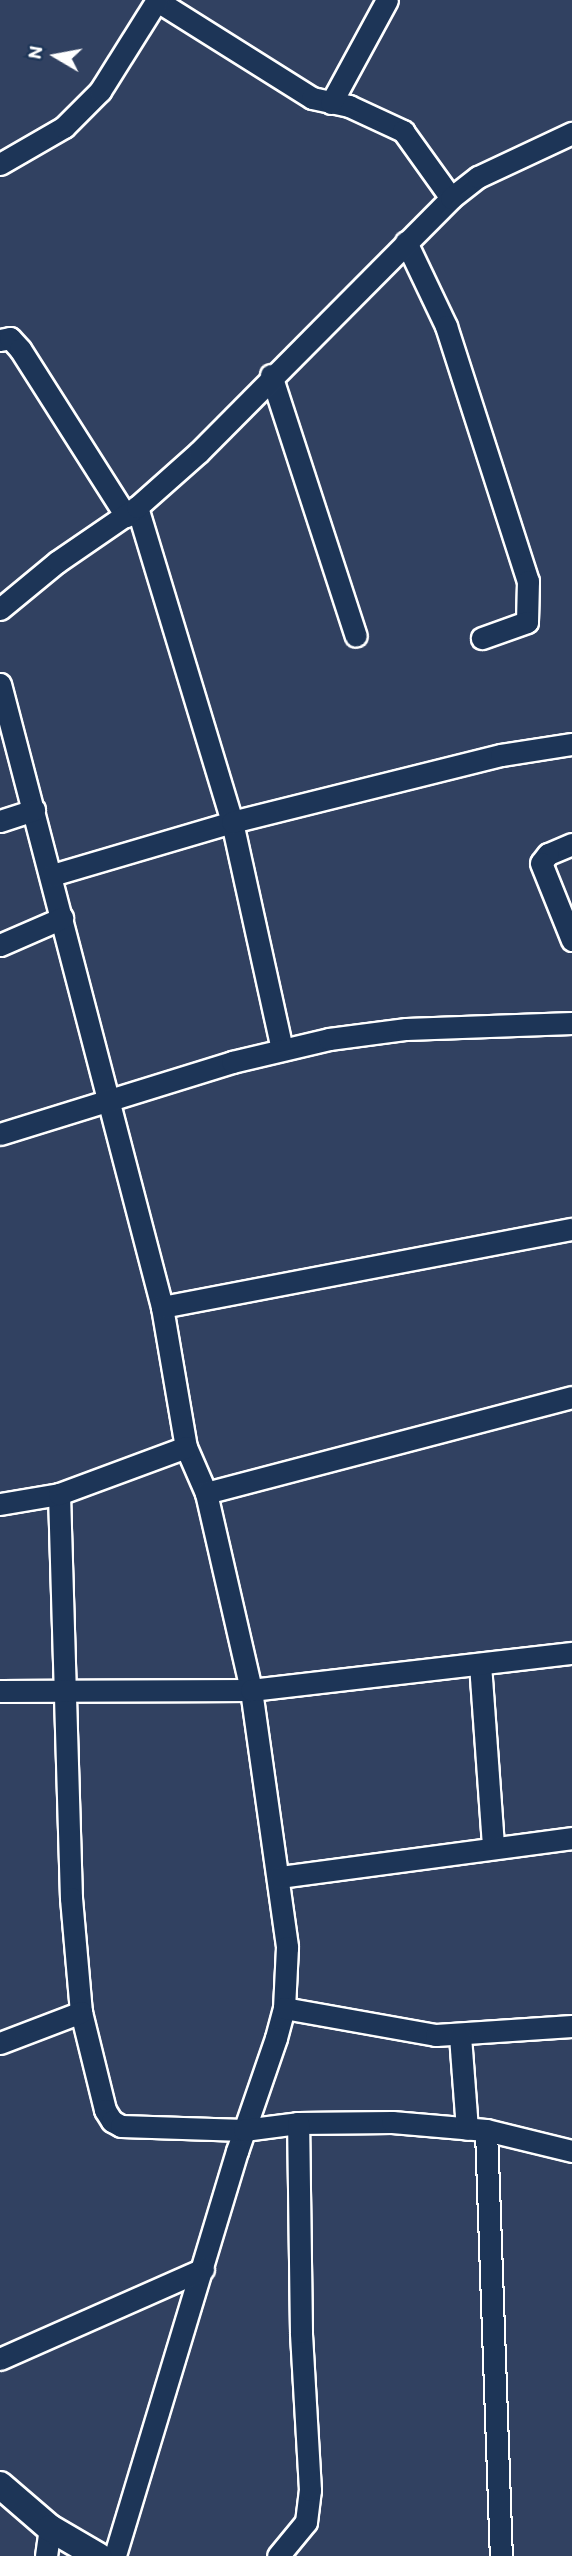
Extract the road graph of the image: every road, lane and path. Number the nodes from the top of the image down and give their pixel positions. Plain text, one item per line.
1 (157, 0) edge
2 (387, 0) edge
3 (331, 103) junction
4 (572, 133) edge
5 (0, 164) edge
6 (451, 198) junction
7 (406, 242) junction
8 (0, 340) edge
9 (271, 375) junction
10 (131, 512) junction
11 (0, 609) edge
12 (356, 636) dead end
13 (482, 638) dead end
14 (0, 684) edge
15 (572, 744) edge
16 (34, 810) junction
17 (0, 821) edge
18 (232, 822) junction
19 (572, 844) edge
20 (52, 875) junction
21 (62, 918) junction
22 (572, 940) edge
23 (0, 945) edge
24 (572, 1023) edge
25 (282, 1049) junction
26 (106, 1101) junction
27 (0, 1134) edge
28 (572, 1228) edge
29 (162, 1307) junction
30 (572, 1397) edge
31 (186, 1447) junction
32 (206, 1493) junction
33 (59, 1494) junction
34 (0, 1504) edge
35 (572, 1653) edge
36 (480, 1664) junction
37 (66, 1690) junction
38 (251, 1690) junction
39 (0, 1691) edge
40 (572, 1838) edge
41 (493, 1847) junction
42 (280, 1877) junction
43 (284, 2008) junction
44 (80, 2012) junction
45 (572, 2026) edge
46 (460, 2036) junction
47 (0, 2043) edge
48 (298, 2123) junction
49 (477, 2129) junction
50 (244, 2130) junction
51 (572, 2151) edge
52 (203, 2269) junction
53 (0, 2359) edge
54 (0, 2485) edge
55 (50, 2528) junction
56 (46, 2556) edge
57 (98, 2556) edge
58 (115, 2556) edge
59 (278, 2556) edge
60 (501, 2556) edge

1 - 3 street
1 - 5 street
2 - 3 street
3 - 6 street
4 - 6 street
6 - 7 street
7 - 9 street
7 - 13 street
8 - 10 street
9 - 10 street
9 - 12 street
10 - 11 street
10 - 18 street
14 - 16 street
15 - 18 street
16 - 17 street
16 - 20 street
18 - 20 street
18 - 25 street
19 - 22 street
20 - 21 street
21 - 23 street
21 - 26 street
24 - 25 street
25 - 26 street
26 - 27 street
26 - 29 street
28 - 29 street
29 - 31 street
30 - 32 street
31 - 32 street
31 - 33 street
32 - 38 street
33 - 34 street
33 - 37 street
35 - 36 street
36 - 38 street
36 - 41 street
37 - 38 street
37 - 39 street
37 - 44 street
38 - 42 street
40 - 41 street
41 - 42 street
42 - 43 street
43 - 46 street
43 - 50 street
44 - 47 street
44 - 50 street
45 - 46 street
46 - 49 street
48 - 49 street
48 - 50 street
48 - 59 street
49 - 51 street
49 - 60 street
50 - 52 street
52 - 53 street
52 - 58 street
54 - 55 street
55 - 56 street
55 - 57 street

